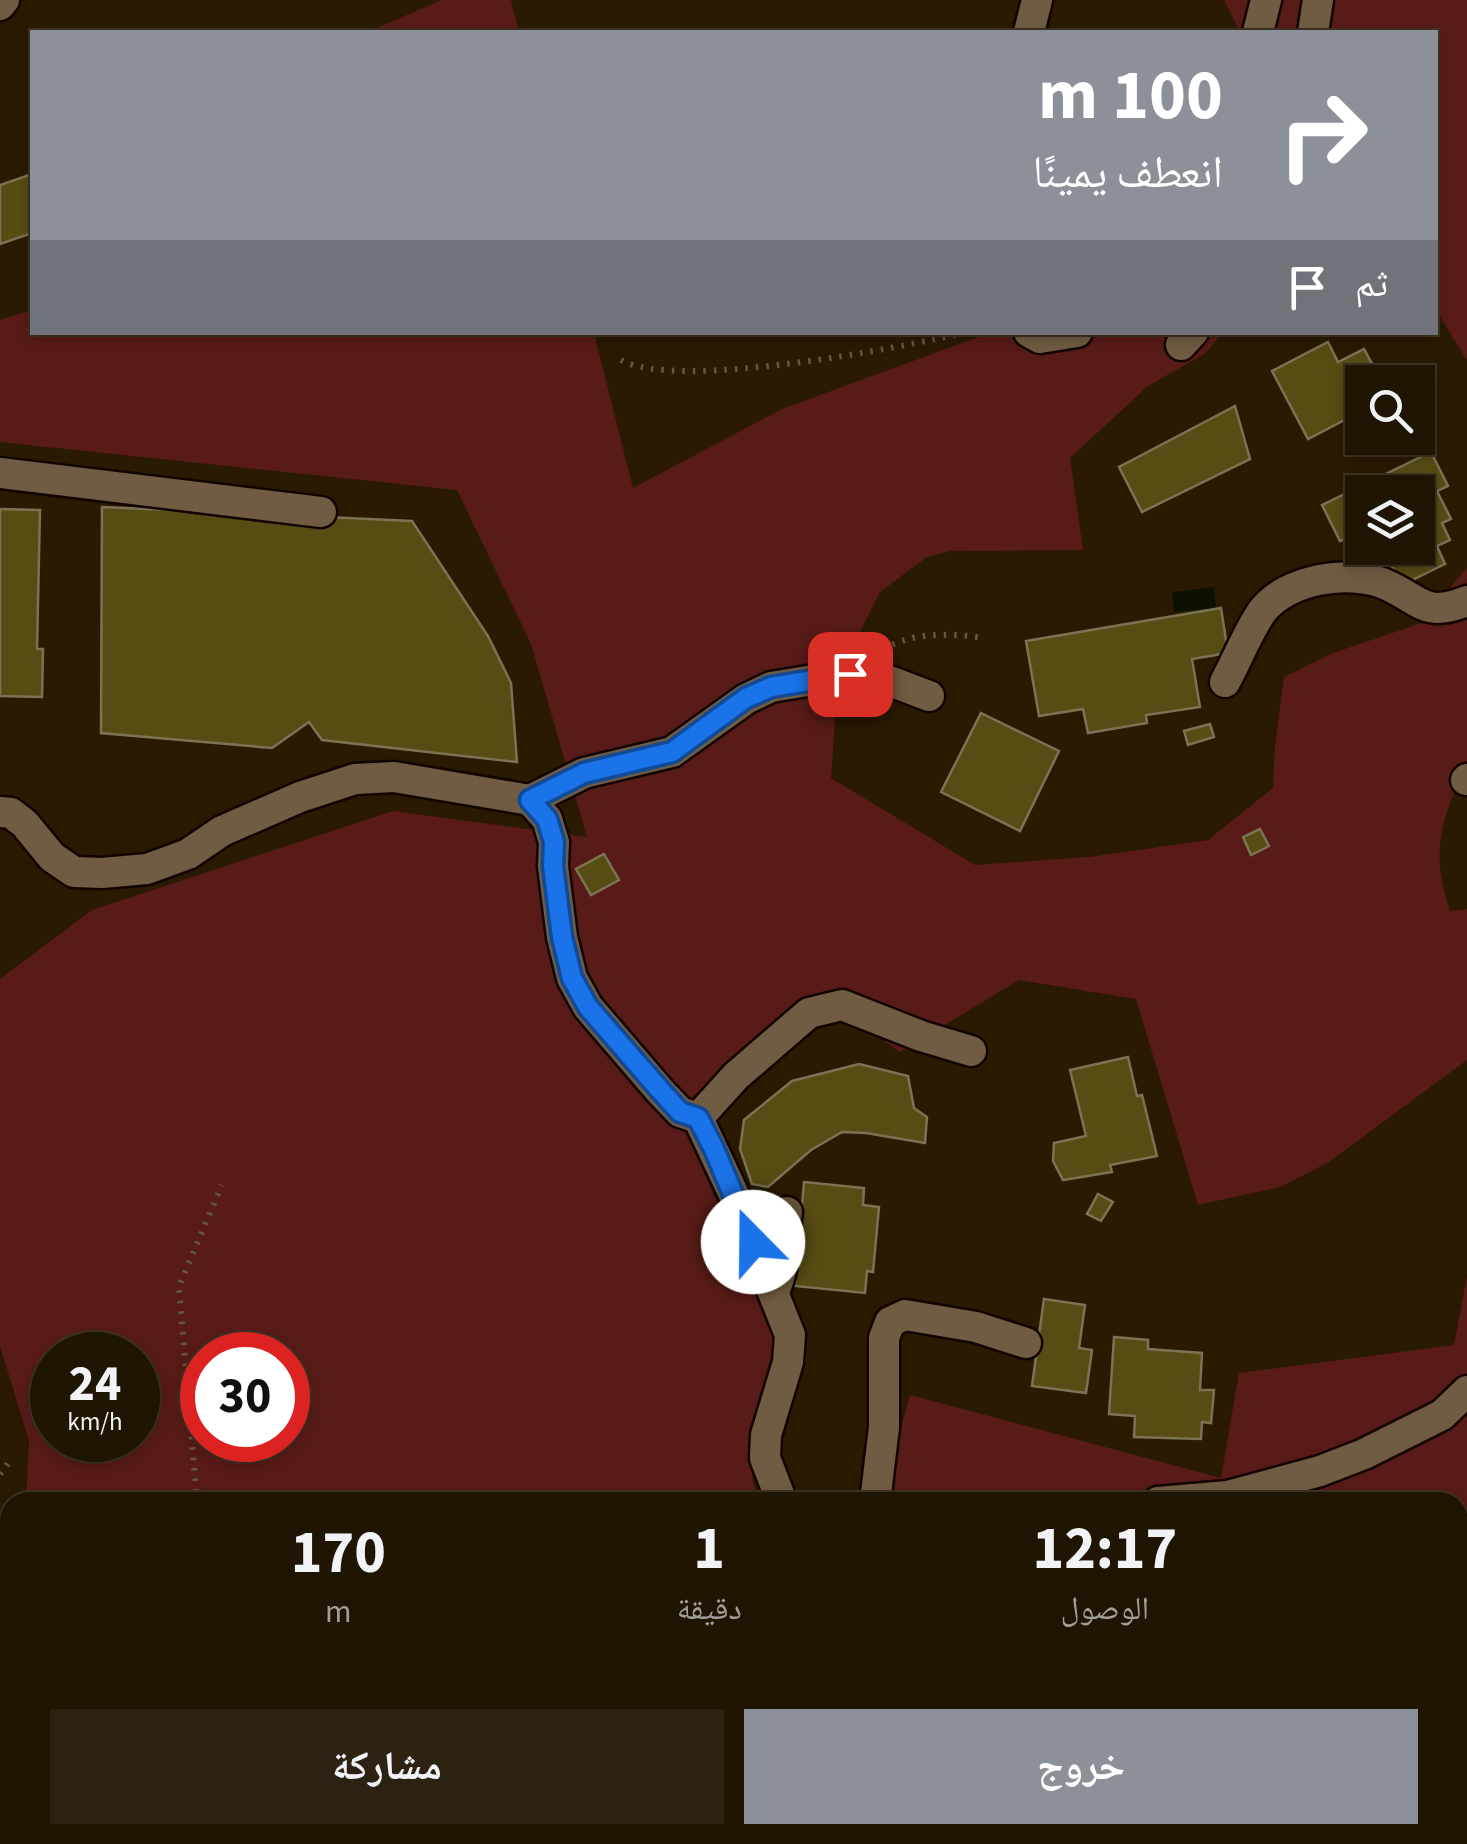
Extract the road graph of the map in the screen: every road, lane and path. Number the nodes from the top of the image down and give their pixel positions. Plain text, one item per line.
1 (1037, 0) edge
2 (1266, 0) edge
3 (1318, 0) edge
4 (1030, 30) edge
5 (1258, 30) edge
6 (1313, 30) edge
7 (950, 335) edge
8 (1034, 335) edge
9 (1058, 335) edge
10 (621, 360) dead end
11 (0, 473) edge
12 (321, 512) dead end
13 (1467, 600) edge
14 (978, 637) dead end
15 (850, 674) junction
16 (1225, 682) dead end
17 (929, 696) dead end
18 (530, 800) junction
19 (0, 812) edge
20 (971, 1051) dead end
21 (698, 1118) junction
22 (222, 1185) dead end
23 (787, 1212) dead end
24 (773, 1294) junction
25 (1026, 1343) dead end
26 (1467, 1390) edge
27 (10, 1462) dead end
28 (0, 1474) edge
29 (196, 1492) edge
30 (778, 1492) edge
31 (876, 1492) edge
32 (1258, 1492) edge

1 - 4 street
2 - 5 street
3 - 6 street
7 - 10 path
8 - 9 street
11 - 12 street
13 - 16 street
14 - 15 path
15 - 17 street
15 - 18 street
18 - 19 street
18 - 21 street
20 - 21 street
21 - 24 street
22 - 29 path
23 - 24 street
24 - 30 street
25 - 31 street
26 - 32 street
27 - 28 path

